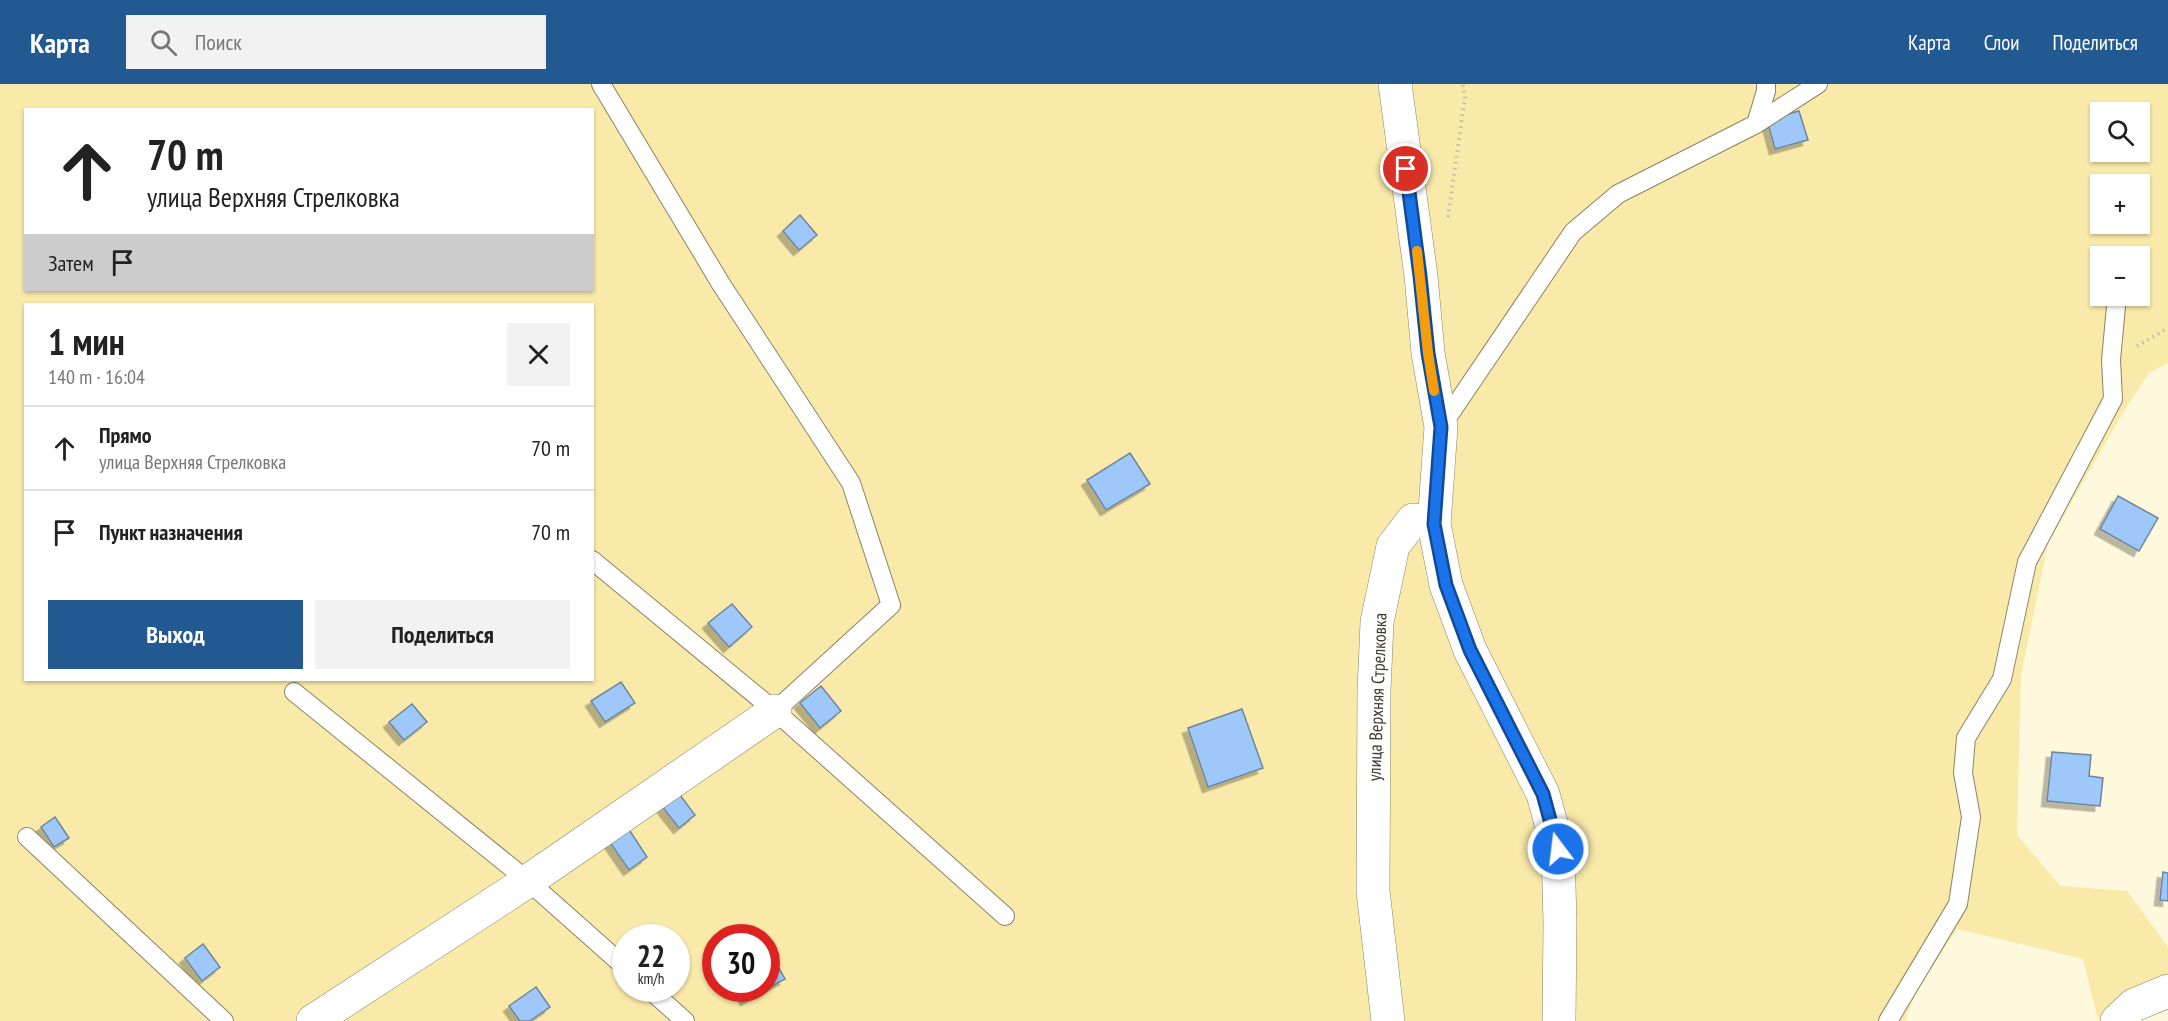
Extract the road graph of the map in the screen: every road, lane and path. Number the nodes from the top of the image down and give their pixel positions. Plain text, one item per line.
1 (601, 84) edge
2 (1395, 84) edge
3 (1463, 84) edge
4 (1766, 84) edge
5 (1818, 84) edge
6 (1756, 124) junction
7 (1446, 227) dead end
8 (2116, 306) edge
9 (1441, 427) junction
10 (1434, 524) junction
11 (594, 562) edge
12 (294, 692) dead end
13 (775, 711) junction
14 (27, 837) dead end
15 (528, 881) junction
16 (1005, 916) dead end
17 (612, 956) edge
18 (2168, 991) edge
19 (664, 1002) edge
20 (224, 1021) edge
21 (313, 1021) edge
22 (685, 1021) edge
23 (1389, 1021) edge
24 (1559, 1021) edge
25 (1888, 1021) edge
26 (2117, 1021) edge

1 - 13 lane
2 - 9 street
3 - 7 path
4 - 6 lane
5 - 6 lane
6 - 9 lane
8 - 25 lane
9 - 10 street
10 - 23 street, улица Верхняя Стрелковка
10 - 24 street
11 - 13 lane
12 - 15 lane
13 - 15 street
13 - 16 lane
14 - 20 lane
15 - 17 lane
15 - 21 street
18 - 26 street
19 - 22 lane

